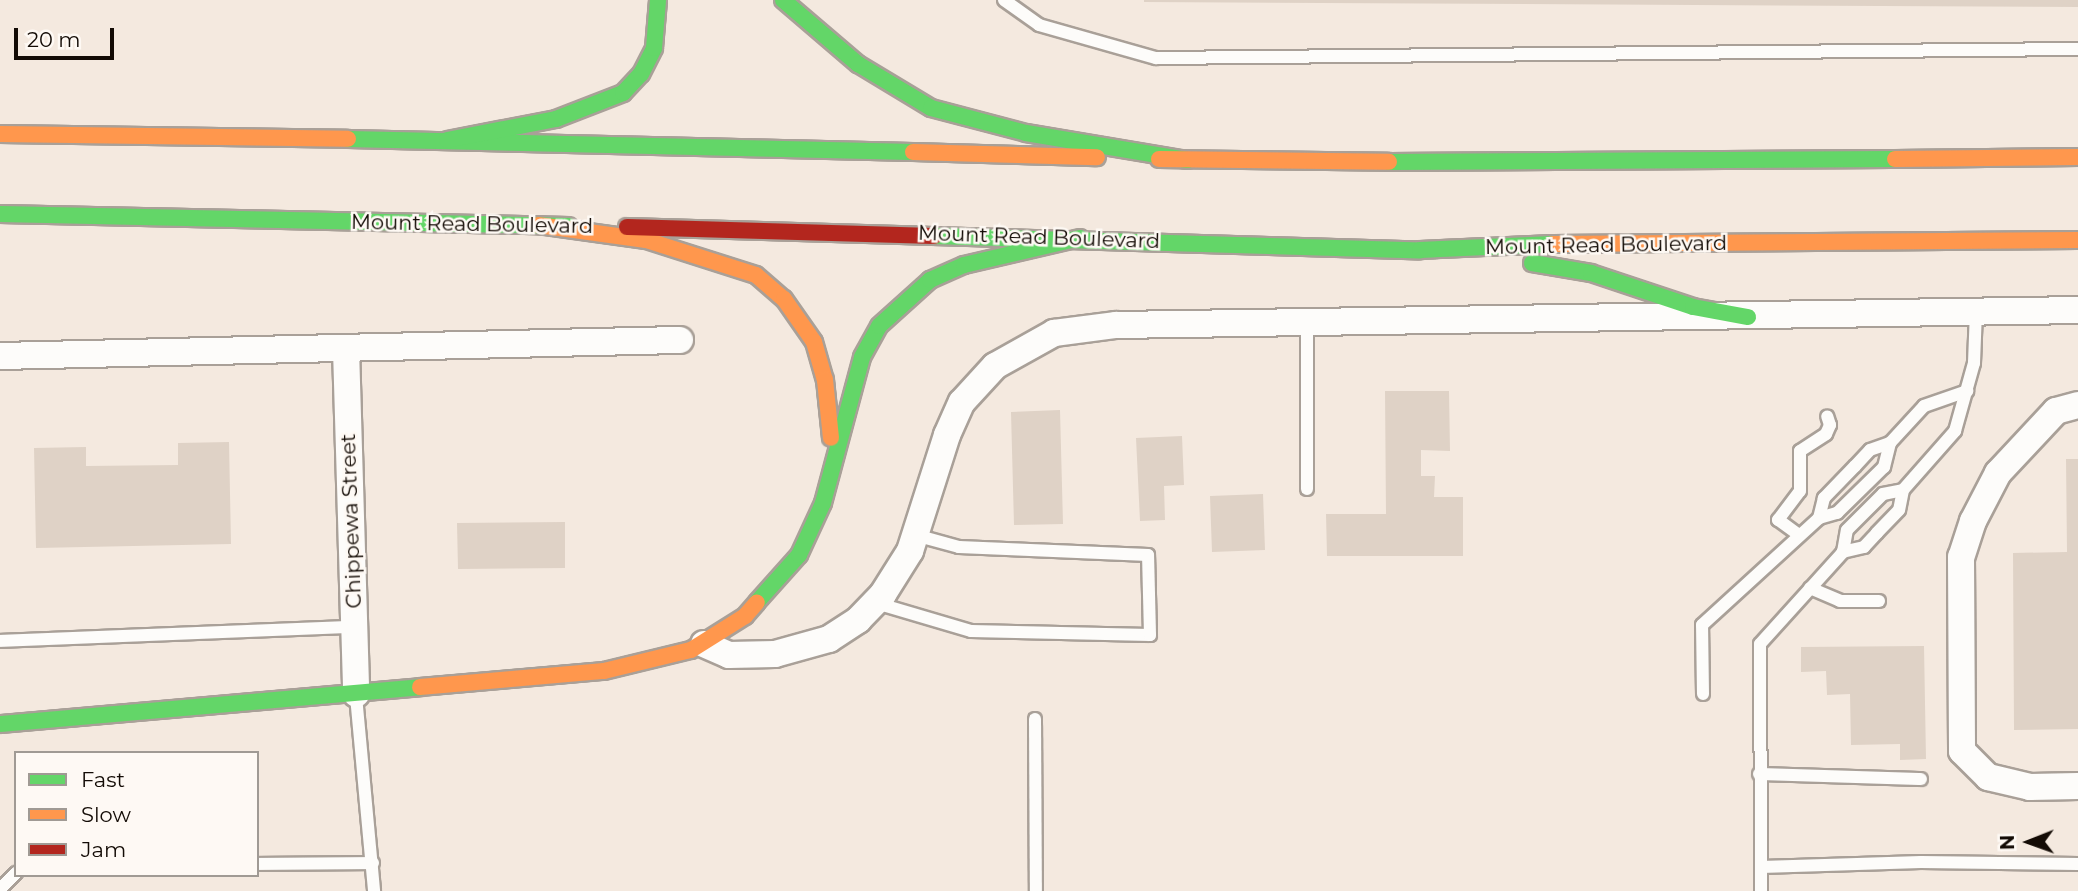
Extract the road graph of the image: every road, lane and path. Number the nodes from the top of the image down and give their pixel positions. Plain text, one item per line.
1 (659, 0) edge
2 (783, 0) edge
3 (1004, 0) edge
4 (2078, 49) edge
5 (0, 134) edge
6 (447, 140) junction
7 (2078, 157) edge
8 (1188, 160) junction
9 (0, 214) edge
10 (538, 225) junction
11 (1080, 238) junction
12 (2078, 240) edge
13 (1420, 250) junction
14 (2078, 310) edge
15 (1976, 312) junction
16 (1748, 317) junction
17 (1307, 322) junction
18 (680, 340) dead end
19 (346, 349) junction
20 (0, 356) edge
21 (1967, 391) junction
22 (2078, 405) edge
23 (1827, 416) dead end
24 (1890, 443) junction
25 (827, 489) junction
26 (1307, 489) dead end
27 (1903, 490) junction
28 (1819, 517) junction
29 (915, 534) junction
30 (1799, 535) junction
31 (1843, 552) junction
32 (1810, 589) junction
33 (1880, 601) dead end
34 (876, 603) junction
35 (354, 627) junction
36 (0, 640) edge
37 (704, 644) junction
38 (356, 694) junction
39 (1703, 694) dead end
40 (1035, 719) dead end
41 (0, 721) edge
42 (1759, 774) junction
43 (1921, 779) dead end
44 (2078, 786) edge
45 (373, 863) junction
46 (259, 864) edge
47 (2078, 864) edge
48 (1761, 867) junction
49 (14, 875) edge
50 (0, 888) edge
51 (374, 891) edge
52 (1036, 891) edge
53 (1761, 891) edge

1 - 6 main road
2 - 8 main road
3 - 4 lane
5 - 6 main road
6 - 8 main road
7 - 8 main road
9 - 10 main road, Mount Read Boulevard
10 - 11 main road, Mount Read Boulevard
10 - 25 main road
11 - 13 main road, Mount Read Boulevard
11 - 25 main road
12 - 13 main road, Mount Read Boulevard
13 - 16 main road
14 - 15 street
15 - 16 street
15 - 21 lane
16 - 17 street
17 - 26 lane
17 - 29 street
18 - 19 street
19 - 20 street
19 - 35 street, Chippewa Street
21 - 24 lane
21 - 27 lane
22 - 44 street
23 - 30 lane
24 - 28 lane
24 - 28 lane
25 - 37 main road
27 - 31 lane
27 - 31 lane
28 - 30 lane
29 - 34 street
29 - 34 lane
30 - 39 lane
31 - 32 lane
32 - 33 lane
32 - 42 lane
34 - 37 street
35 - 36 lane
35 - 38 street, Chippewa Street
37 - 38 main road
38 - 41 main road
38 - 45 lane
40 - 52 lane
42 - 43 lane
42 - 48 lane
45 - 46 lane
45 - 51 lane
47 - 48 lane
48 - 53 lane
49 - 50 lane

